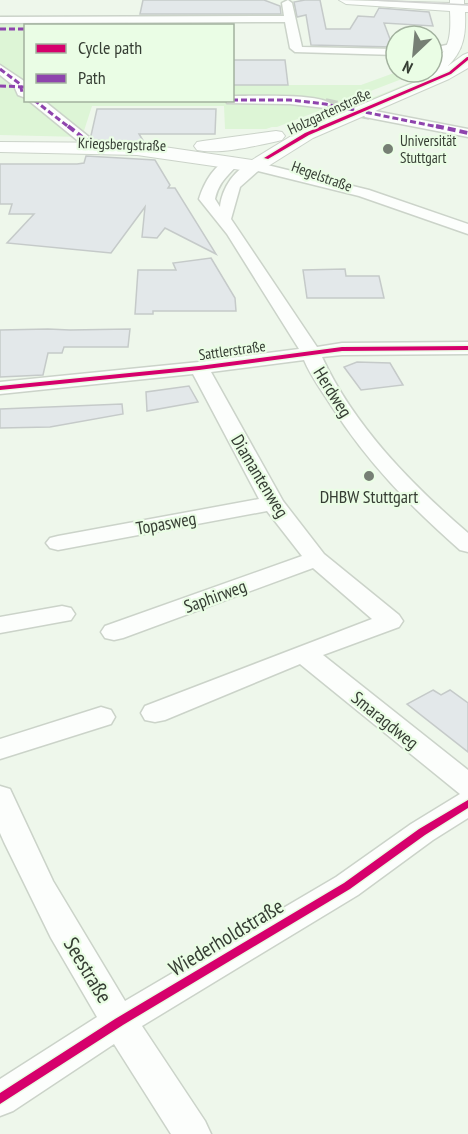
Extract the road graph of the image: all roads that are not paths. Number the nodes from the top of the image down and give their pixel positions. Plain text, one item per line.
1 (346, 0) edge
2 (434, 0) edge
3 (285, 1) edge
4 (462, 4) edge
5 (133, 8) dead end
6 (290, 19) junction
7 (0, 20) edge
8 (129, 20) junction
9 (462, 28) edge
10 (0, 29) edge
11 (24, 29) edge
12 (384, 52) edge
13 (445, 59) edge
14 (0, 69) edge
15 (0, 86) edge
16 (24, 89) edge
17 (234, 100) edge
18 (37, 102) edge
19 (325, 104) tunnel mouth
20 (370, 114) tunnel mouth
21 (306, 121) junction
22 (325, 125) junction
23 (468, 133) edge
24 (276, 136) junction
25 (82, 137) dead end
26 (0, 141) edge
27 (188, 146) junction
28 (0, 147) edge
29 (249, 160) junction
30 (224, 218) junction
31 (468, 229) edge
32 (468, 348) edge
33 (310, 352) junction
34 (199, 368) junction
35 (0, 388) edge
36 (273, 503) junction
37 (58, 543) dead end
38 (468, 545) edge
39 (316, 559) junction
40 (62, 614) dead end
41 (0, 625) edge
42 (114, 632) dead end
43 (303, 653) junction
44 (155, 713) dead end
45 (101, 717) dead end
46 (0, 748) edge
47 (468, 786) edge
48 (0, 797) edge
49 (468, 803) edge
50 (119, 1022) junction
51 (0, 1099) edge
52 (192, 1134) edge

1 - 4 main road
2 - 4 main road
3 - 6 street
4 - 9 main road
5 - 8 street
6 - 8 street
6 - 12 street
7 - 8 street
9 - 13 main road
10 - 11 street
13 - 21 main road, Holzgartenstraße
13 - 22 main road, Holzgartenstraße
14 - 16 street
15 - 16 street
17 - 19 street
18 - 25 street
20 - 23 street
21 - 22 main road
21 - 24 main road, Holzgartenstraße
22 - 29 main road, Holzgartenstraße
24 - 27 main road
24 - 29 main road, Holzgartenstraße
26 - 27 main road, Kriegsbergstraße
27 - 29 main road, Kriegsbergstraße
28 - 29 main road, Kriegsbergstraße
29 - 30 street
29 - 30 street, Herdweg
29 - 31 street, Hegelstraße
30 - 33 street, Herdweg
32 - 33 street, Sattlerstraße
33 - 34 street, Sattlerstraße
33 - 38 street, Herdweg
34 - 35 street, Sattlerstraße
34 - 36 street, Diamantenweg
36 - 37 street, Topasweg
36 - 39 street, Diamantenweg
39 - 42 street, Saphirweg
39 - 43 street, Diamantenweg
40 - 41 street
43 - 44 street
43 - 47 street, Smaragdweg
45 - 46 street
48 - 50 street, Seestraße
49 - 50 street, Wiederholdstraße
50 - 51 street, Wiederholdstraße
50 - 52 street, Seestraße

